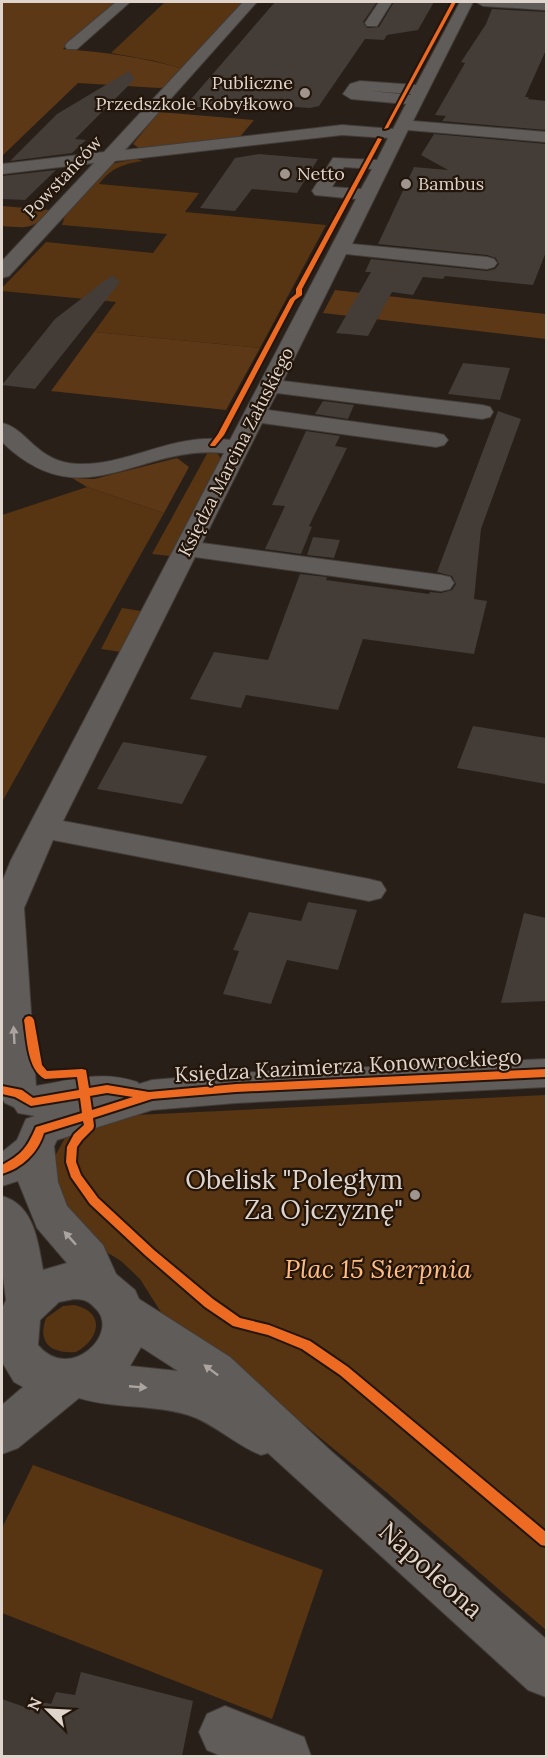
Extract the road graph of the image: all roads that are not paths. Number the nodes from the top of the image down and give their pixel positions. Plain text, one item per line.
1 (123, 2) edge
2 (250, 2) edge
3 (385, 2) edge
4 (466, 2) edge
5 (483, 2) edge
6 (546, 6) edge
7 (372, 23) dead end
8 (72, 46) dead end
9 (401, 129) junction
10 (546, 137) edge
11 (276, 138) junction
12 (110, 156) junction
13 (339, 162) junction
14 (382, 165) junction
15 (2, 170) edge
16 (366, 195) junction
17 (340, 248) junction
18 (487, 263) dead end
19 (2, 272) edge
20 (270, 386) junction
21 (482, 412) dead end
22 (254, 415) junction
23 (2, 430) edge
24 (436, 440) dead end
25 (238, 448) junction
26 (186, 548) junction
27 (441, 584) dead end
28 (44, 828) junction
29 (369, 890) dead end
30 (4, 912) edge
31 (546, 1073) edge
32 (25, 1112) edge
33 (2, 1170) edge
34 (2, 1213) edge
35 (112, 1300) junction
36 (14, 1328) edge
37 (72, 1379) junction
38 (2, 1433) edge
39 (315, 1467) junction
40 (546, 1672) edge
41 (225, 1732) dead end
42 (285, 1756) edge

1 - 8 street
2 - 12 street, Powstańców
3 - 7 street
4 - 9 street, Księdza Marcina Załuskiego
5 - 6 street
9 - 10 street
9 - 11 street
9 - 14 street, Księdza Marcina Załuskiego
11 - 12 street
11 - 13 street
12 - 15 street
12 - 19 street, Powstańców
13 - 14 street
13 - 16 street
14 - 16 street, Księdza Marcina Załuskiego
16 - 17 street, Księdza Marcina Załuskiego
17 - 18 street
17 - 20 street, Księdza Marcina Załuskiego
20 - 21 street
20 - 22 street, Księdza Marcina Załuskiego
22 - 24 street
22 - 25 street, Księdza Marcina Załuskiego
23 - 25 street
25 - 26 street, Księdza Marcina Załuskiego
26 - 27 street
26 - 28 street, Księdza Marcina Załuskiego
28 - 29 street
28 - 30 street, Księdza Marcina Załuskiego
32 -> 30 street, Księdza Marcina Załuskiego
31 - 32 street, Księdza Kazimierza Konowrockiego
32 - 33 street
35 -> 32 street, Księdza Marcina Załuskiego
34 - 36 street
35 - 36 street
35 - 37 street
39 -> 35 street, Napoleona
36 - 37 street
37 - 38 street
37 -> 39 street, Napoleona
39 - 40 street, Napoleona
41 - 42 street

